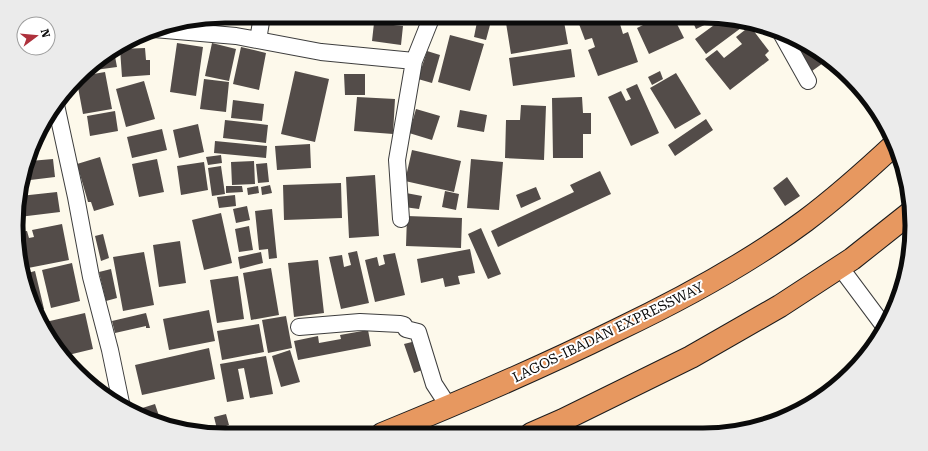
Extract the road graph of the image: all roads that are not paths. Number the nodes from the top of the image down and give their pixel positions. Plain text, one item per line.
1 (261, 23) edge
2 (429, 23) edge
3 (171, 30) edge
4 (258, 40) junction
5 (785, 40) edge
6 (414, 61) junction
7 (808, 81) dead end
8 (58, 112) edge
9 (890, 148) edge
10 (905, 217) edge
11 (401, 219) dead end
12 (840, 267) junction
13 (881, 322) edge
14 (300, 327) dead end
15 (120, 398) edge
16 (449, 407) junction
17 (566, 427) edge
18 (397, 428) edge

1 - 4 street
2 - 6 street
3 - 4 street
4 - 6 street
5 - 7 street
6 - 11 street
8 - 15 street
9 - 16 highway, LAGOS-IBADAN EXPRESSWAY
10 - 12 highway
12 - 13 street
12 - 17 highway
14 - 16 street
16 - 18 highway, LAGOS-IBADAN EXPRESSWAY

